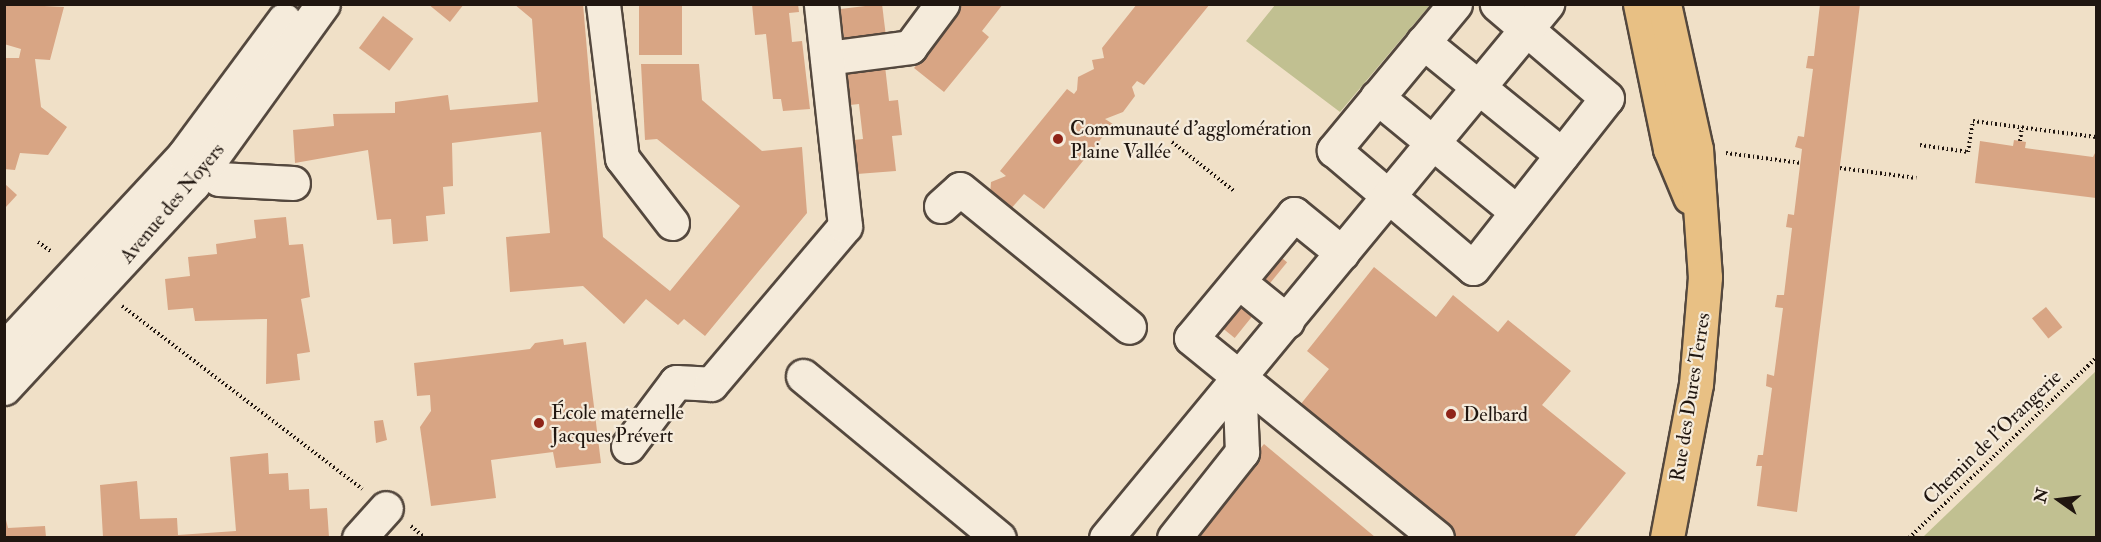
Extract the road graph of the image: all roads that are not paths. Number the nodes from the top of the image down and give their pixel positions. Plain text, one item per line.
1 (296, 4) edge
2 (323, 4) edge
3 (603, 4) edge
4 (822, 4) edge
5 (942, 4) edge
6 (1455, 4) edge
7 (1497, 4) edge
8 (1547, 4) edge
9 (1640, 4) edge
10 (1664, 4) edge
11 (1525, 29) junction
12 (1423, 42) junction
13 (827, 58) junction
14 (1476, 85) junction
15 (1377, 97) junction
16 (1432, 143) junction
17 (1562, 155) junction
18 (194, 162) junction
19 (293, 183) dead end
20 (1389, 197) junction
21 (941, 206) dead end
22 (1517, 212) junction
23 (1699, 219) junction
24 (672, 223) dead end
25 (1342, 253) junction
26 (1247, 289) junction
27 (1287, 321) junction
28 (1129, 327) dead end
29 (4, 349) edge
30 (803, 376) dead end
31 (1239, 378) junction
32 (4, 388) edge
33 (628, 446) dead end
34 (386, 508) road end
35 (359, 537) edge
36 (999, 537) edge
37 (1106, 537) edge
38 (1174, 537) edge
39 (1437, 537) edge
40 (1667, 537) edge

1 - 18 street, Avenue des Noyers
2 - 18 street, Avenue des Noyers
3 - 24 street
4 - 13 street
5 - 13 street
6 - 12 street
7 - 11 street
8 - 11 street
9 - 23 main road, Rue des Dures Terres
10 - 23 main road, Rue des Dures Terres
11 - 14 street
11 - 17 street
12 - 14 street
12 - 15 street
13 - 33 street
14 - 16 street
14 - 17 street
15 - 16 street
15 - 20 street
16 - 20 street
16 - 22 street
17 - 22 street
18 - 19 street
18 - 29 street, Avenue des Noyers
18 - 32 street, Avenue des Noyers
20 - 22 street
20 - 25 street
21 - 28 street
23 - 40 main road, Rue des Dures Terres
25 - 26 street
25 - 27 street
26 - 27 street
26 - 31 street
27 - 31 street
30 - 36 street
31 - 37 street
31 - 38 street
31 - 39 street
34 - 35 street

